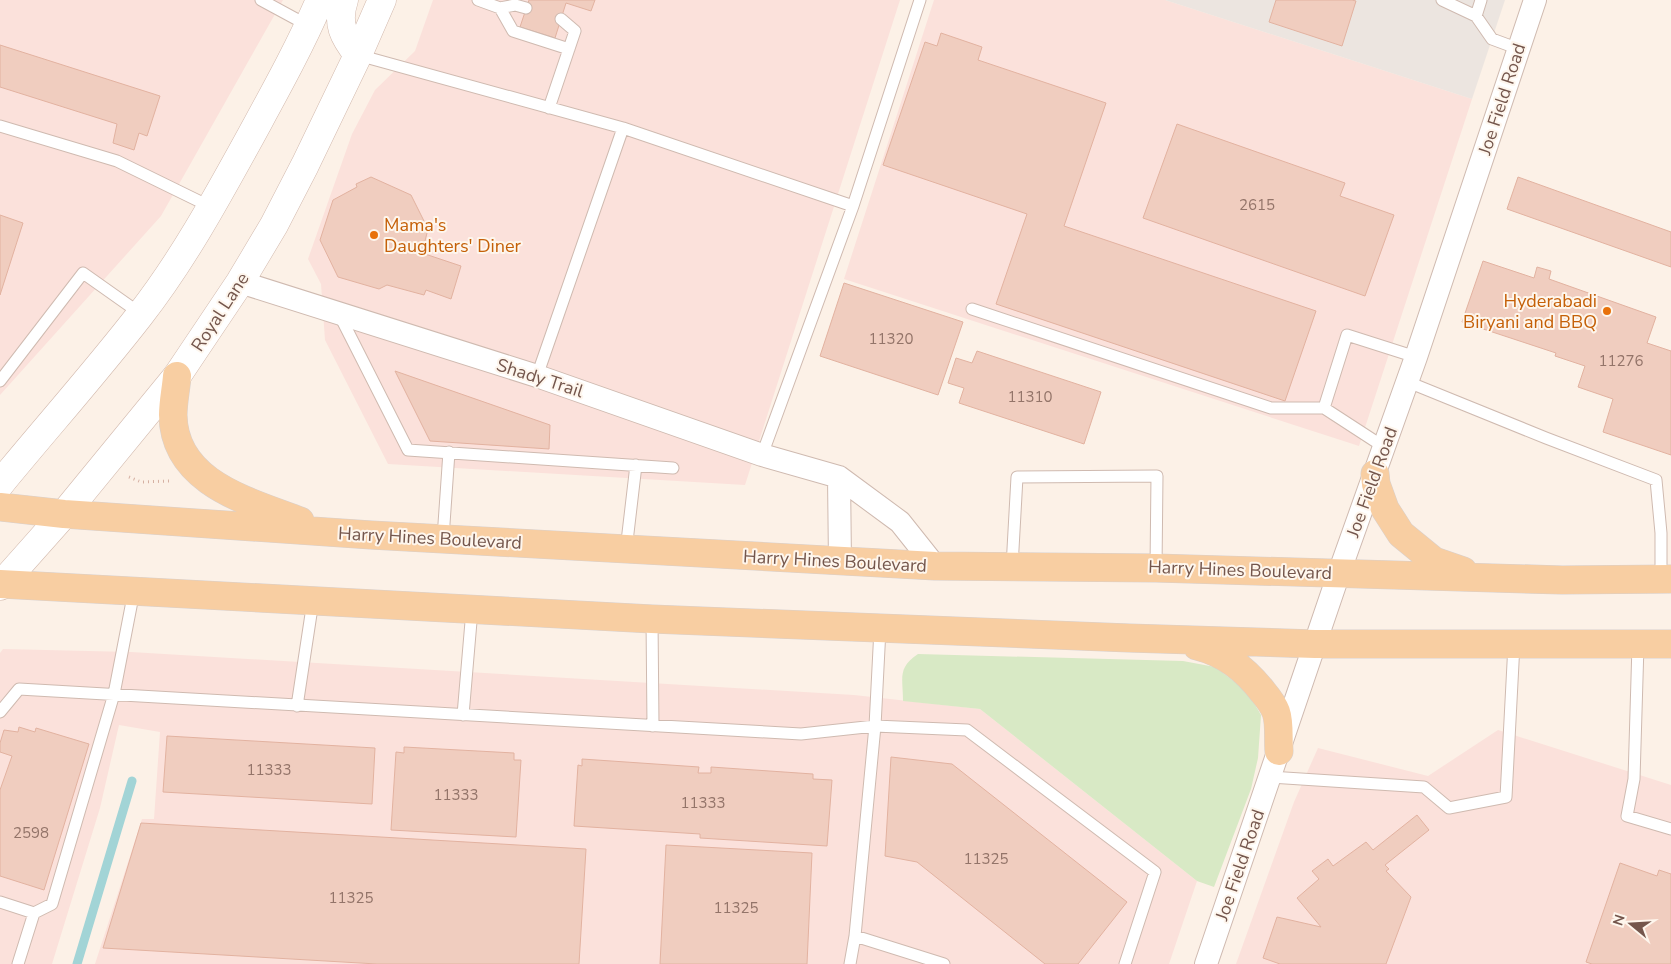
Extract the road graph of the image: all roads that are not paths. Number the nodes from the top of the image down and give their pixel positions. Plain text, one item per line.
1 (261, 0) edge
2 (320, 0) edge
3 (344, 0) edge
4 (382, 0) edge
5 (478, 0) edge
6 (920, 0) edge
7 (1442, 0) edge
8 (1480, 0) edge
9 (1535, 0) edge
10 (500, 8) junction
11 (526, 8) dead end
12 (1476, 16) junction
13 (561, 19) dead end
14 (309, 26) junction
15 (569, 49) junction
16 (1519, 49) junction
17 (358, 55) junction
18 (549, 108) junction
19 (0, 126) edge
20 (623, 128) junction
21 (853, 206) junction
22 (211, 208) junction
23 (240, 282) junction
24 (972, 309) dead end
25 (141, 314) junction
26 (339, 314) junction
27 (1416, 357) junction
28 (177, 376) junction
29 (537, 376) junction
30 (0, 381) edge
31 (1408, 382) junction
32 (1324, 408) junction
33 (1384, 447) junction
34 (450, 452) junction
35 (762, 455) junction
36 (636, 465) junction
37 (674, 468) dead end
38 (1375, 474) junction
39 (839, 477) junction
40 (0, 484) edge
41 (0, 508) edge
42 (64, 514) junction
43 (329, 531) junction
44 (443, 538) junction
45 (626, 550) junction
46 (840, 562) junction
47 (935, 566) junction
48 (1012, 567) junction
49 (1156, 568) junction
50 (1339, 574) junction
51 (1480, 578) junction
52 (1666, 579) edge
53 (0, 585) edge
54 (134, 591) junction
55 (313, 600) junction
56 (472, 609) junction
57 (652, 619) junction
58 (880, 629) junction
59 (1176, 640) junction
60 (1315, 644) junction
61 (1514, 644) junction
62 (1671, 644) edge
63 (1638, 645) junction
64 (114, 694) junction
65 (297, 706) junction
66 (0, 712) edge
67 (463, 715) junction
68 (652, 726) junction
69 (874, 726) junction
70 (1278, 751) junction
71 (1270, 777) junction
72 (1671, 829) edge
73 (0, 902) edge
74 (34, 913) junction
75 (854, 936) junction
76 (18, 964) edge
77 (850, 964) edge
78 (944, 964) edge
79 (1125, 964) edge
80 (1206, 964) edge

1 - 14 lane
2 - 14 main road
3 - 17 main road
4 - 17 main road, Royal Lane
5 - 10 lane
6 - 21 lane
7 - 12 lane
8 - 12 lane
9 - 16 street, Joe Field Road
10 - 11 lane
10 - 15 lane
12 - 16 lane
13 - 15 lane
14 - 22 main road
15 - 18 lane
16 - 27 street, Joe Field Road
17 - 18 lane
17 - 23 main road, Royal Lane
18 - 20 lane
19 - 22 lane
20 - 21 lane
20 - 29 lane
21 - 35 lane
22 - 25 main road
23 - 26 street, Shady Trail
23 - 28 main road, Royal Lane
24 - 32 lane
25 - 30 lane
25 - 40 main road
26 - 29 street, Shady Trail
26 - 34 lane
27 - 31 street, Joe Field Road
27 - 32 lane
28 - 42 main road, Royal Lane
28 - 43 main road
29 - 35 street, Shady Trail
31 - 33 street, Joe Field Road
31 - 52 lane
32 - 33 lane
33 - 38 street, Joe Field Road
34 - 36 lane
34 - 44 lane
35 - 39 street, Shady Trail
36 - 37 lane
36 - 45 lane
38 - 50 street, Joe Field Road
38 - 51 main road
39 - 46 street
39 - 47 street, Shady Trail
41 - 42 main road, Harry Hines Boulevard
42 - 43 main road, Harry Hines Boulevard
42 - 53 main road, Royal Lane
43 - 44 main road, Harry Hines Boulevard
44 - 45 main road, Harry Hines Boulevard
45 - 46 main road, Harry Hines Boulevard
46 - 47 main road, Harry Hines Boulevard
47 - 48 main road, Harry Hines Boulevard
48 - 49 main road, Harry Hines Boulevard
48 - 49 lane
49 - 50 main road, Harry Hines Boulevard
50 - 51 main road, Harry Hines Boulevard
50 - 60 street, Joe Field Road
51 - 52 main road, Harry Hines Boulevard
53 - 54 main road
54 - 55 main road
54 - 64 lane
55 - 56 main road
55 - 65 lane
56 - 57 main road
56 - 67 lane
57 - 58 main road
57 - 68 lane
58 - 59 main road
58 - 69 lane
59 - 60 main road
59 - 70 main road
60 - 61 main road
60 - 70 street, Joe Field Road
61 - 63 main road
61 - 71 lane
62 - 63 main road
63 - 72 lane
64 - 65 lane
64 - 66 lane
64 - 74 lane
65 - 67 lane
67 - 68 lane
68 - 69 lane
69 - 75 lane
69 - 79 lane
70 - 71 street, Joe Field Road
71 - 80 street, Joe Field Road
73 - 74 lane
74 - 76 lane
75 - 77 lane
75 - 78 lane

